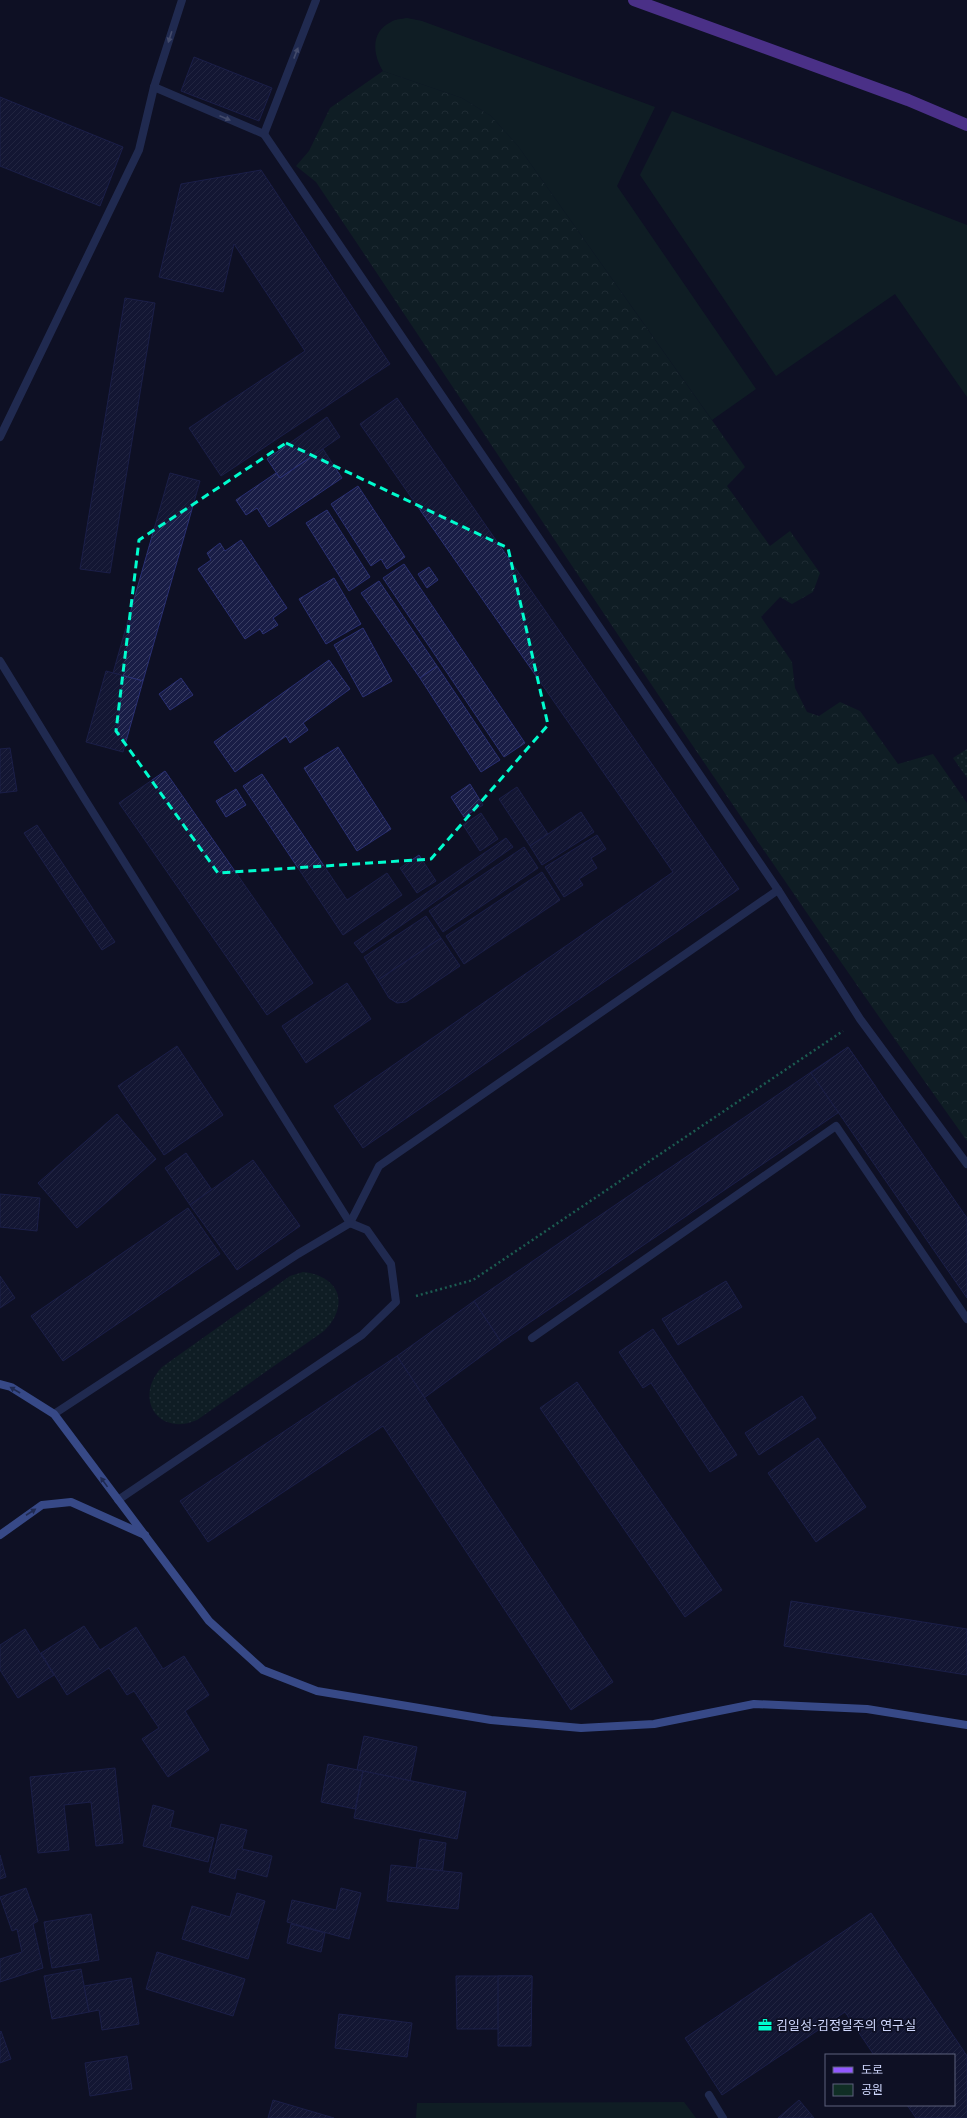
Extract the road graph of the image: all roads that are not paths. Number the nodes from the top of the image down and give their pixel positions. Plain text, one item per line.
1 (182, 0) edge
2 (316, 0) edge
3 (634, 0) edge
4 (154, 88) junction
5 (967, 125) edge
6 (264, 134) junction
7 (0, 437) edge
8 (0, 661) edge
9 (778, 890) junction
10 (967, 1164) edge
11 (350, 1223) junction
12 (967, 1319) edge
13 (532, 1338) dead end
14 (0, 1384) edge
15 (54, 1414) junction
16 (118, 1500) junction
17 (0, 1535) edge
18 (146, 1535) junction
19 (967, 1725) edge
20 (709, 2095) dead end
21 (723, 2118) edge

1 -> 4 street
6 -> 2 street
3 - 5 main road
4 -> 6 street
4 - 7 street
6 - 9 street
8 - 11 street
9 - 10 street
9 - 11 street
11 - 15 street
11 - 16 street
12 - 13 street
15 -> 14 main road
16 -> 15 main road
16 - 18 main road
17 -> 18 main road
18 - 19 main road
20 - 21 street

